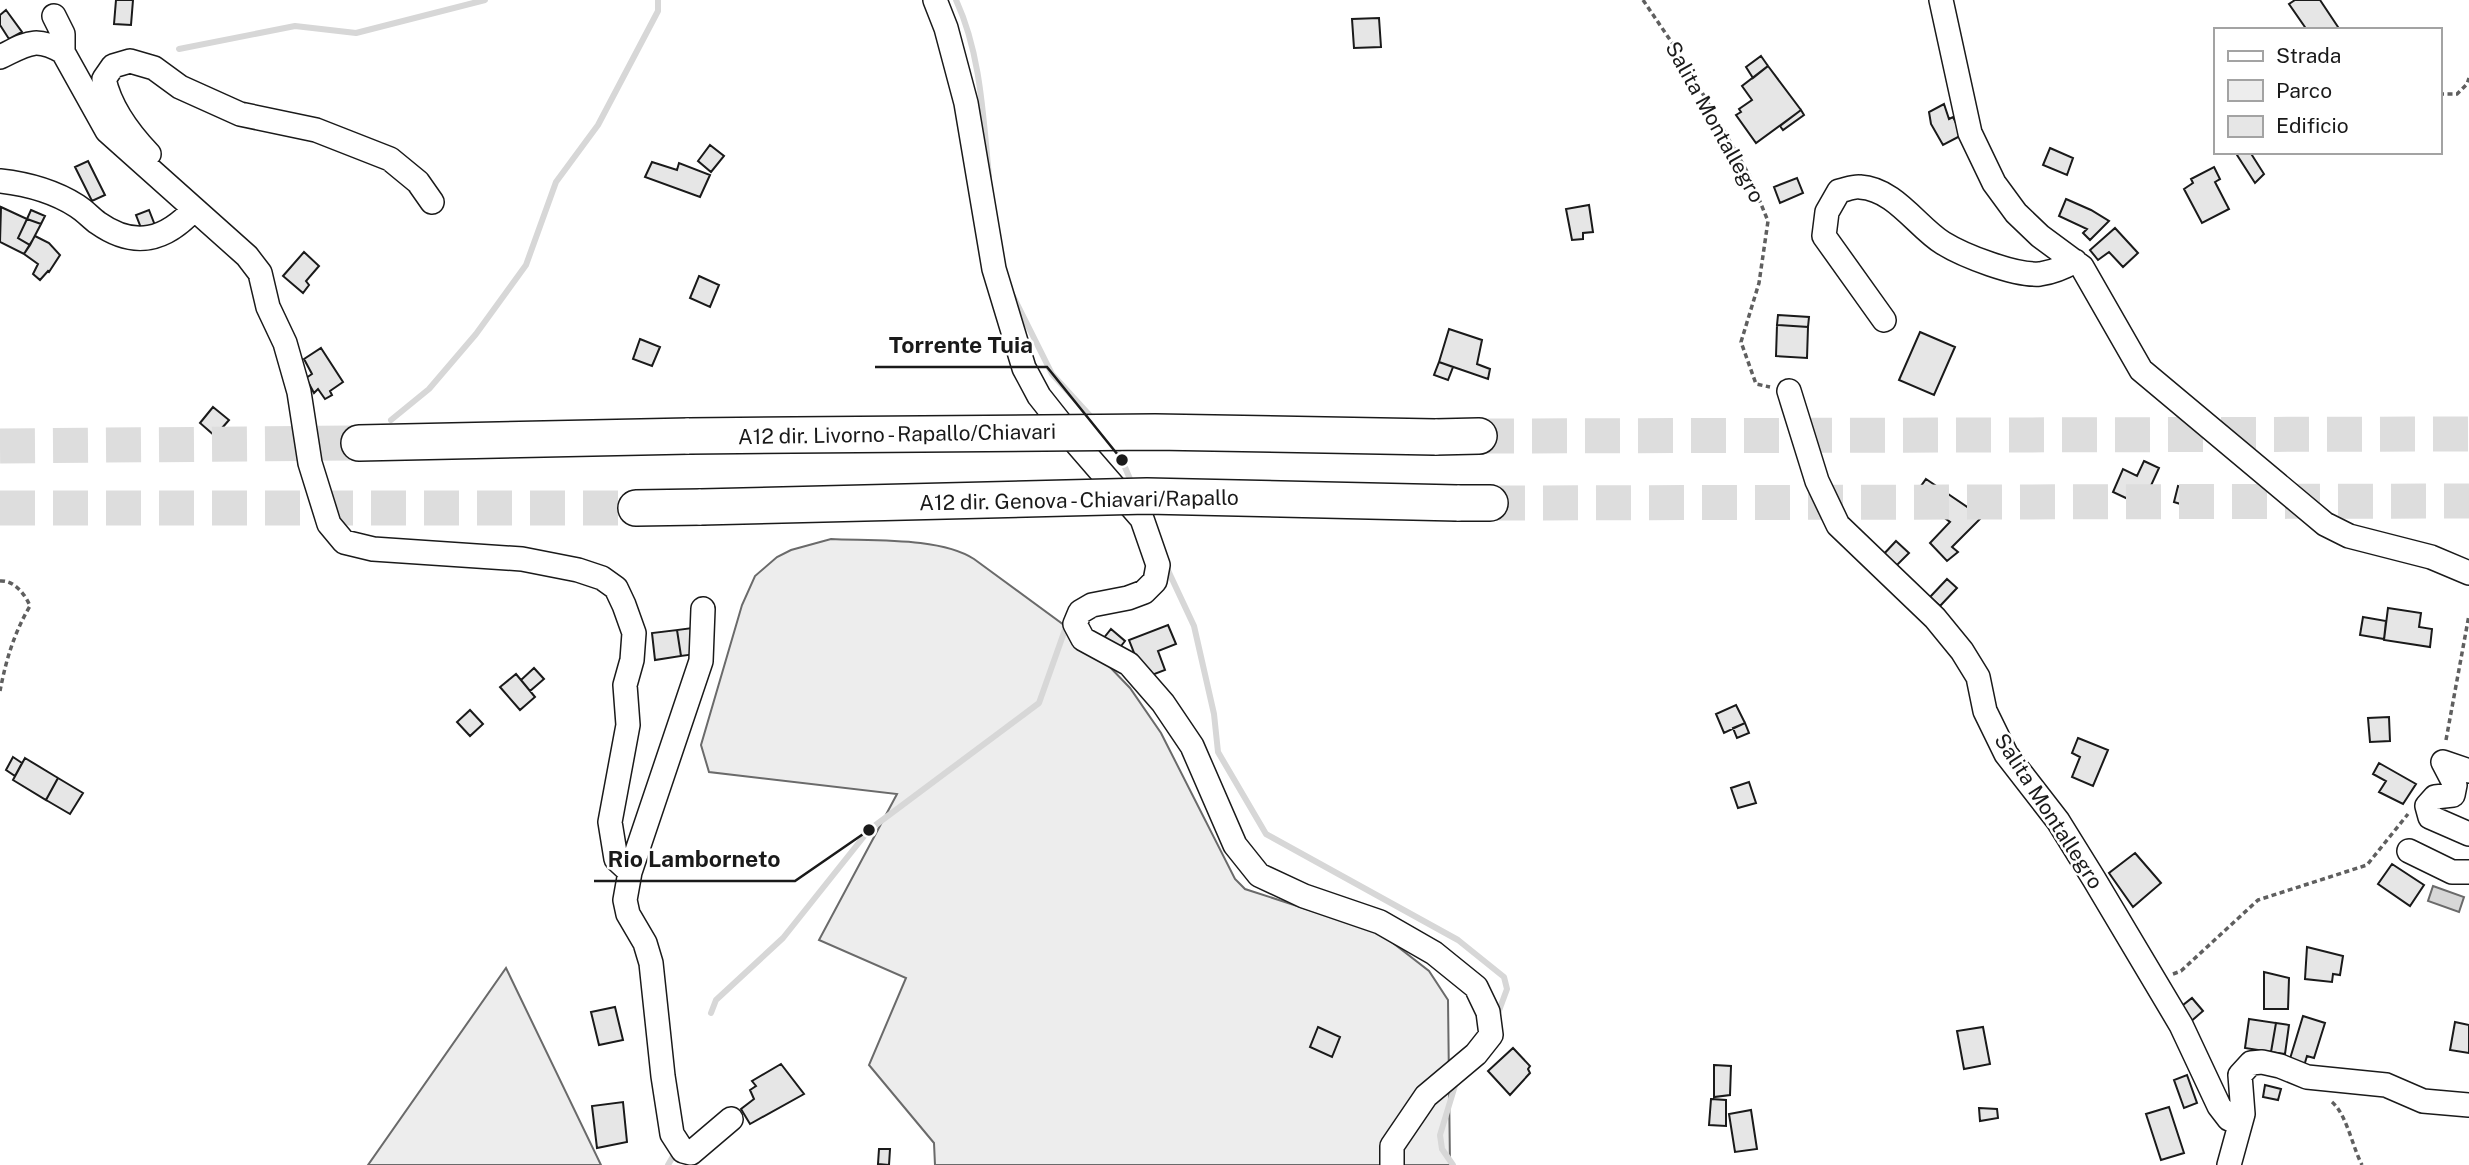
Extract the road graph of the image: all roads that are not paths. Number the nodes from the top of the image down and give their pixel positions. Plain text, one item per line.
1 (935, 0) edge
2 (1941, 0) edge
3 (58, 8) edge
4 (28, 44) junction
5 (63, 52) junction
6 (0, 57) edge
7 (0, 181) edge
8 (166, 184) junction
9 (432, 202) dead end
10 (194, 209) junction
11 (2075, 261) junction
12 (1884, 320) dead end
13 (1789, 391) road end
14 (1479, 436) tunnel mouth
15 (359, 443) tunnel mouth
16 (1473, 503) tunnel mouth
17 (636, 508) tunnel mouth
18 (2469, 573) edge
19 (703, 609) dead end
20 (2469, 771) edge
21 (2469, 834) edge
22 (2409, 851) dead end
23 (630, 872) junction
24 (2469, 872) edge
25 (2439, 1101) junction
26 (2469, 1105) edge
27 (2243, 1114) junction
28 (731, 1119) dead end
29 (2469, 1121) edge
30 (1392, 1165) edge
31 (2229, 1165) edge

1 - 30 street
2 - 11 street
3 - 4 street
3 - 5 street
4 - 5 street
4 - 6 street
5 - 8 street
7 - 10 street
8 - 9 street
8 - 10 street
10 - 23 street
11 - 12 street
11 - 18 street
13 - 27 street, Salita Montallegro
14 - 15 highway, A12 dir. Livorno - Rapallo/Chiavari, bridge
16 - 17 highway, A12 dir. Genova - Chiavari/Rapallo, bridge
19 - 23 street
20 - 21 street
22 - 24 street
23 - 28 street
25 - 26 street
25 - 27 street
25 - 29 street
27 - 31 street

